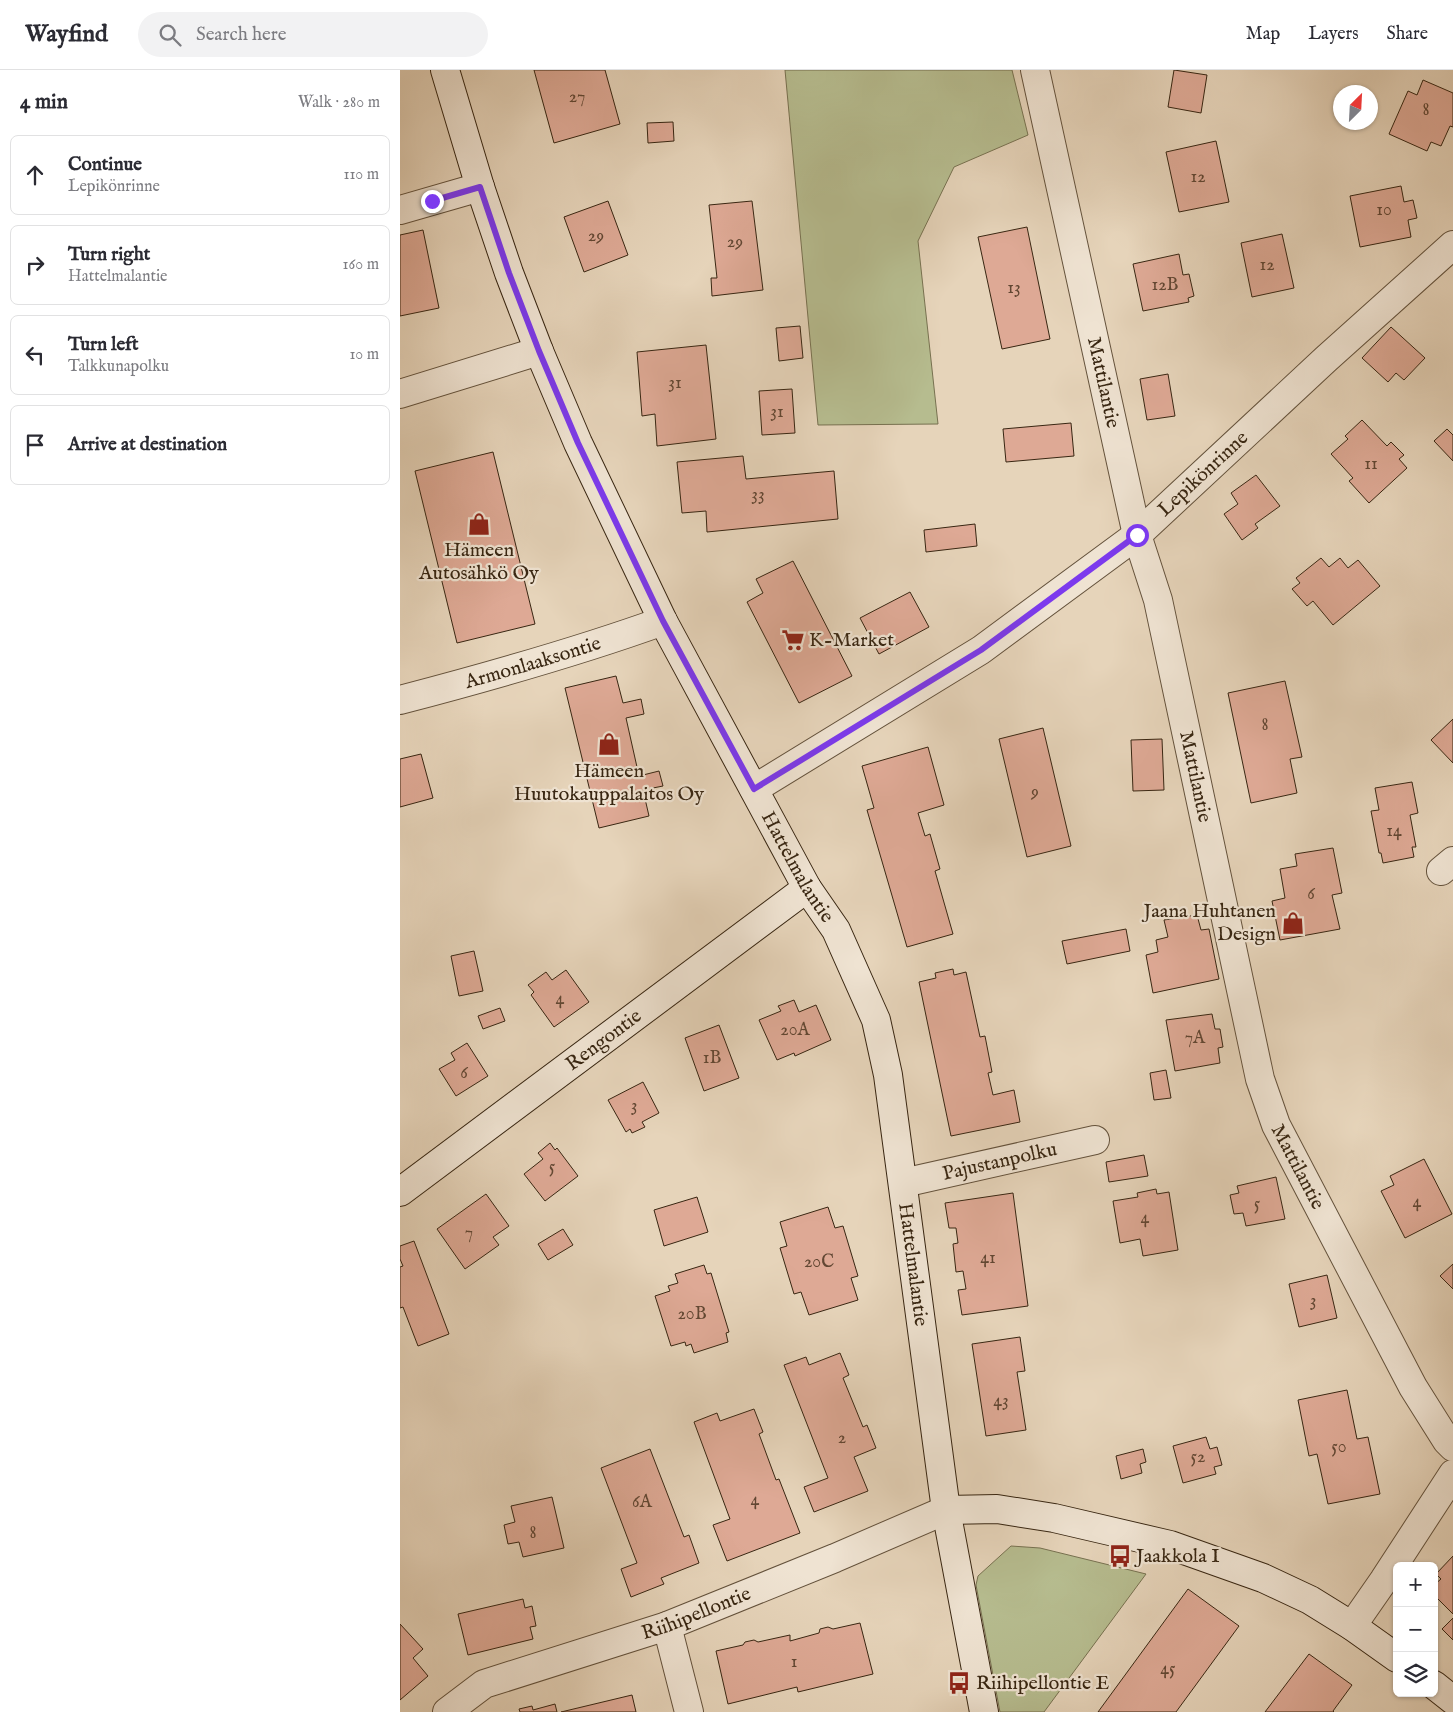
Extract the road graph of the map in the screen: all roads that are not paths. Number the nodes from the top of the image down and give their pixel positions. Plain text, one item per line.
1 (445, 70) edge
2 (1036, 70) edge
3 (480, 187) junction
4 (400, 210) edge
5 (1453, 245) edge
6 (539, 351) junction
7 (400, 394) edge
8 (1137, 535) junction
9 (663, 621) junction
10 (400, 700) edge
11 (754, 789) junction
12 (807, 888) junction
13 (1095, 1140) dead end
14 (903, 1183) junction
15 (400, 1192) edge
16 (1453, 1447) edge
17 (1453, 1474) edge
18 (946, 1510) junction
19 (667, 1626) junction
20 (1352, 1626) junction
21 (1393, 1655) edge
22 (1438, 1689) edge
23 (1453, 1700) edge
24 (447, 1712) edge
25 (689, 1712) edge
26 (984, 1712) edge

1 - 3 street, Hattelmalantie
2 - 8 street, Mattilantie
3 - 4 street
3 - 6 street, Hattelmalantie
5 - 8 street, Lepikönrinne
6 - 7 street
6 - 9 street, Hattelmalantie
8 - 11 street, Lepikönrinne
8 - 16 street, Mattilantie
9 - 10 street, Armonlaaksontie
9 - 11 street, Hattelmalantie
11 - 12 street, Hattelmalantie
12 - 14 street, Hattelmalantie
12 - 15 street, Rengontie
13 - 14 street, Pajustanpolku
14 - 18 street, Hattelmalantie
17 - 20 street
18 - 19 street, Riihipellontie
18 - 20 street
18 - 26 street, Hattelmalantie
19 - 24 street, Riihipellontie
19 - 25 street
20 - 21 street
22 - 23 street

